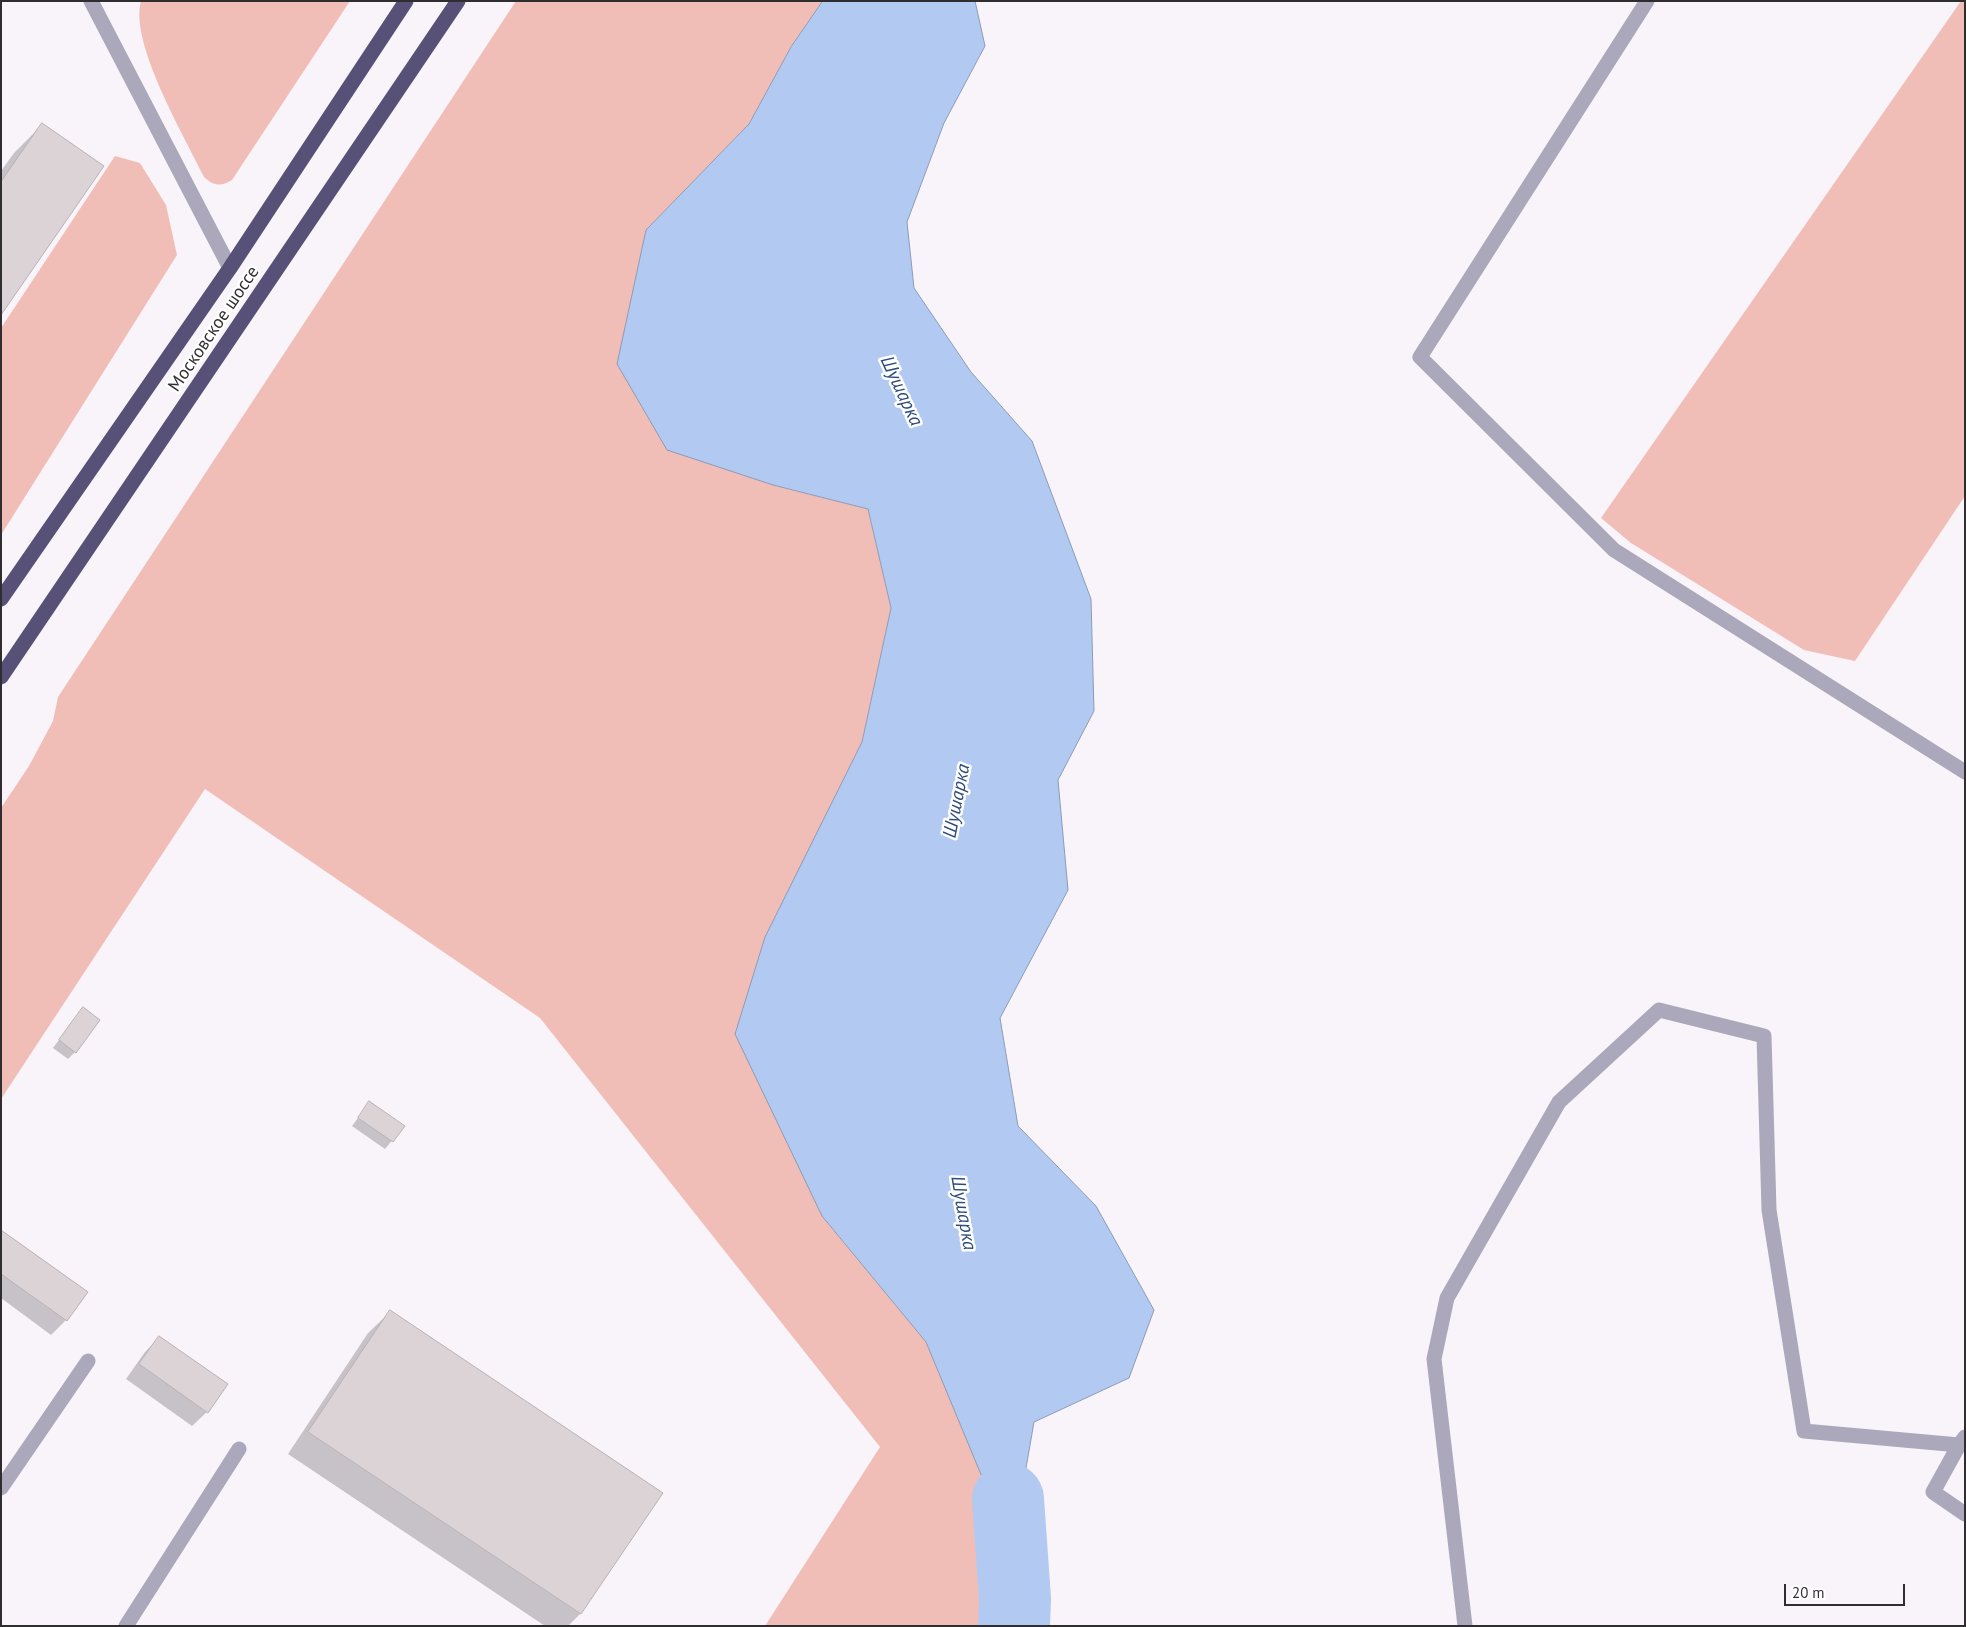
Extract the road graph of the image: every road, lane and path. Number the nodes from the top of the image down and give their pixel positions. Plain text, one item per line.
1 (92, 1) edge
2 (406, 1) edge
3 (458, 1) edge
4 (1647, 1) edge
5 (230, 268) junction
6 (1, 600) edge
7 (1, 677) edge
8 (1965, 772) edge
9 (88, 1360) dead end
10 (1962, 1441) edge
11 (239, 1449) dead end
12 (1, 1488) edge
13 (1965, 1514) edge
14 (126, 1626) edge
15 (1465, 1626) edge

1 - 5 lane
2 - 5 highway, Московское шоссе
3 - 7 highway, Московское шоссе
4 - 8 lane
5 - 6 highway, Московское шоссе
9 - 12 lane
10 - 13 lane
10 - 15 lane
11 - 14 lane

